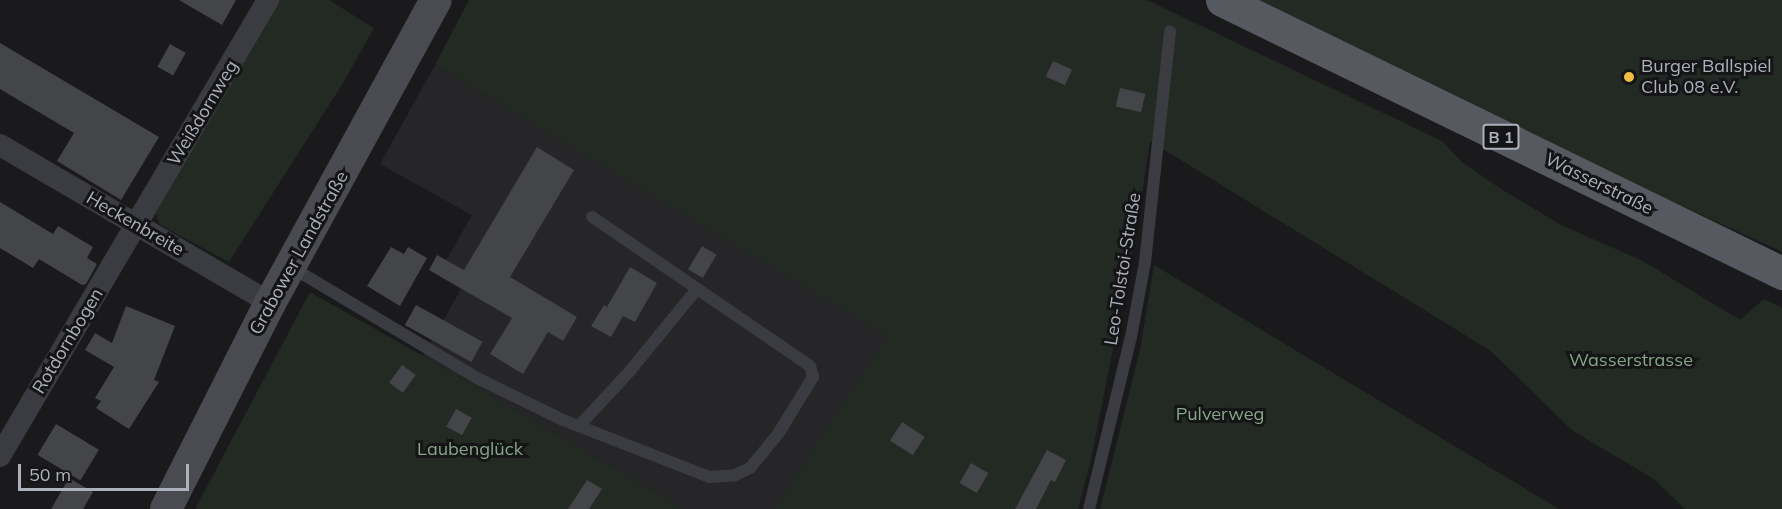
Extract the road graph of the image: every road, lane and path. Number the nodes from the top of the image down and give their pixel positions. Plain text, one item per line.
1 (268, 0) edge
2 (436, 0) edge
3 (1221, 0) edge
4 (1170, 31) dead end
5 (0, 145) edge
6 (592, 217) dead end
7 (136, 225) junction
8 (290, 266) junction
9 (1782, 273) edge
10 (697, 289) junction
11 (270, 303) junction
12 (579, 426) junction
13 (0, 456) edge
14 (166, 509) edge
15 (1089, 509) edge

1 - 7 street, Weißdornweg
2 - 8 main road, Grabower Landstraße
3 - 9 main road, Wasserstraße / B 1
4 - 15 lane, Leo-Tolstoi-Straße
5 - 7 street, Heckenbreite
6 - 10 lane
7 - 11 street, Heckenbreite
7 - 13 street, Rotdornbogen
8 - 11 main road, Grabower Landstraße
8 - 12 lane
10 - 12 lane
10 - 12 lane
11 - 14 main road, Grabower Landstraße

